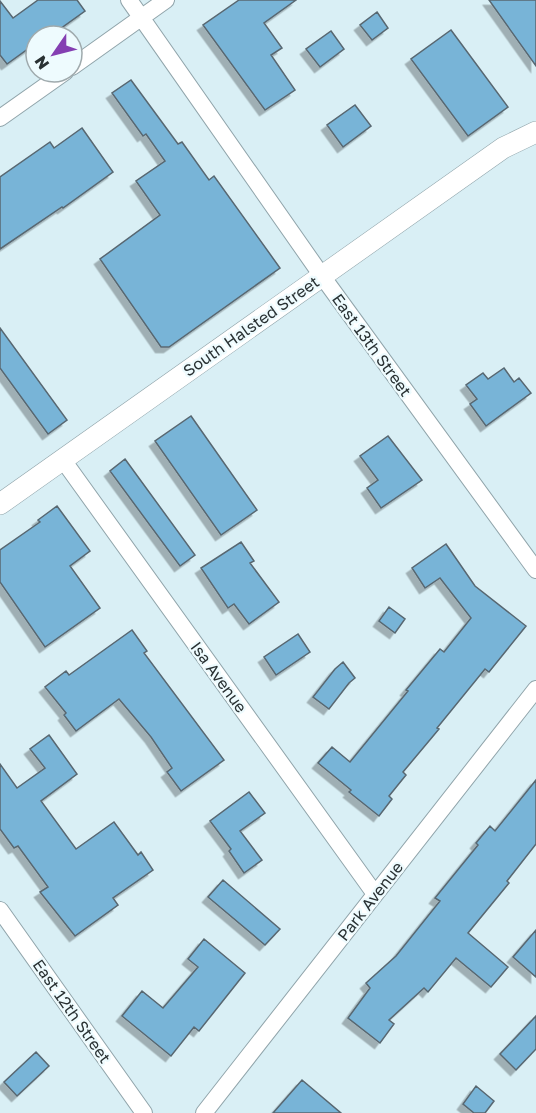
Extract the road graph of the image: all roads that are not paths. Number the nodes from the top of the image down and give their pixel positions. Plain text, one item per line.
1 (129, 0) edge
2 (166, 0) edge
3 (141, 18) junction
4 (84, 58) edge
5 (48, 84) edge
6 (536, 115) edge
7 (0, 118) edge
8 (536, 132) edge
9 (503, 148) junction
10 (322, 276) junction
11 (63, 459) junction
12 (0, 504) edge
13 (536, 570) edge
14 (536, 689) edge
15 (375, 894) junction
16 (0, 910) edge
17 (144, 1113) edge
18 (204, 1113) edge

1 - 3 street, East 13th Street
2 - 3 street
3 - 4 street
3 - 10 street, East 13th Street
5 - 7 street
6 - 9 street, South Halsted Street
8 - 9 street, South Halsted Street
9 - 10 street, South Halsted Street
10 - 11 street, South Halsted Street
10 - 13 street, East 13th Street
11 - 12 street, South Halsted Street
11 - 15 street, Isa Avenue
14 - 15 street, Park Avenue
15 - 18 street, Park Avenue
16 - 17 street, East 12th Street

